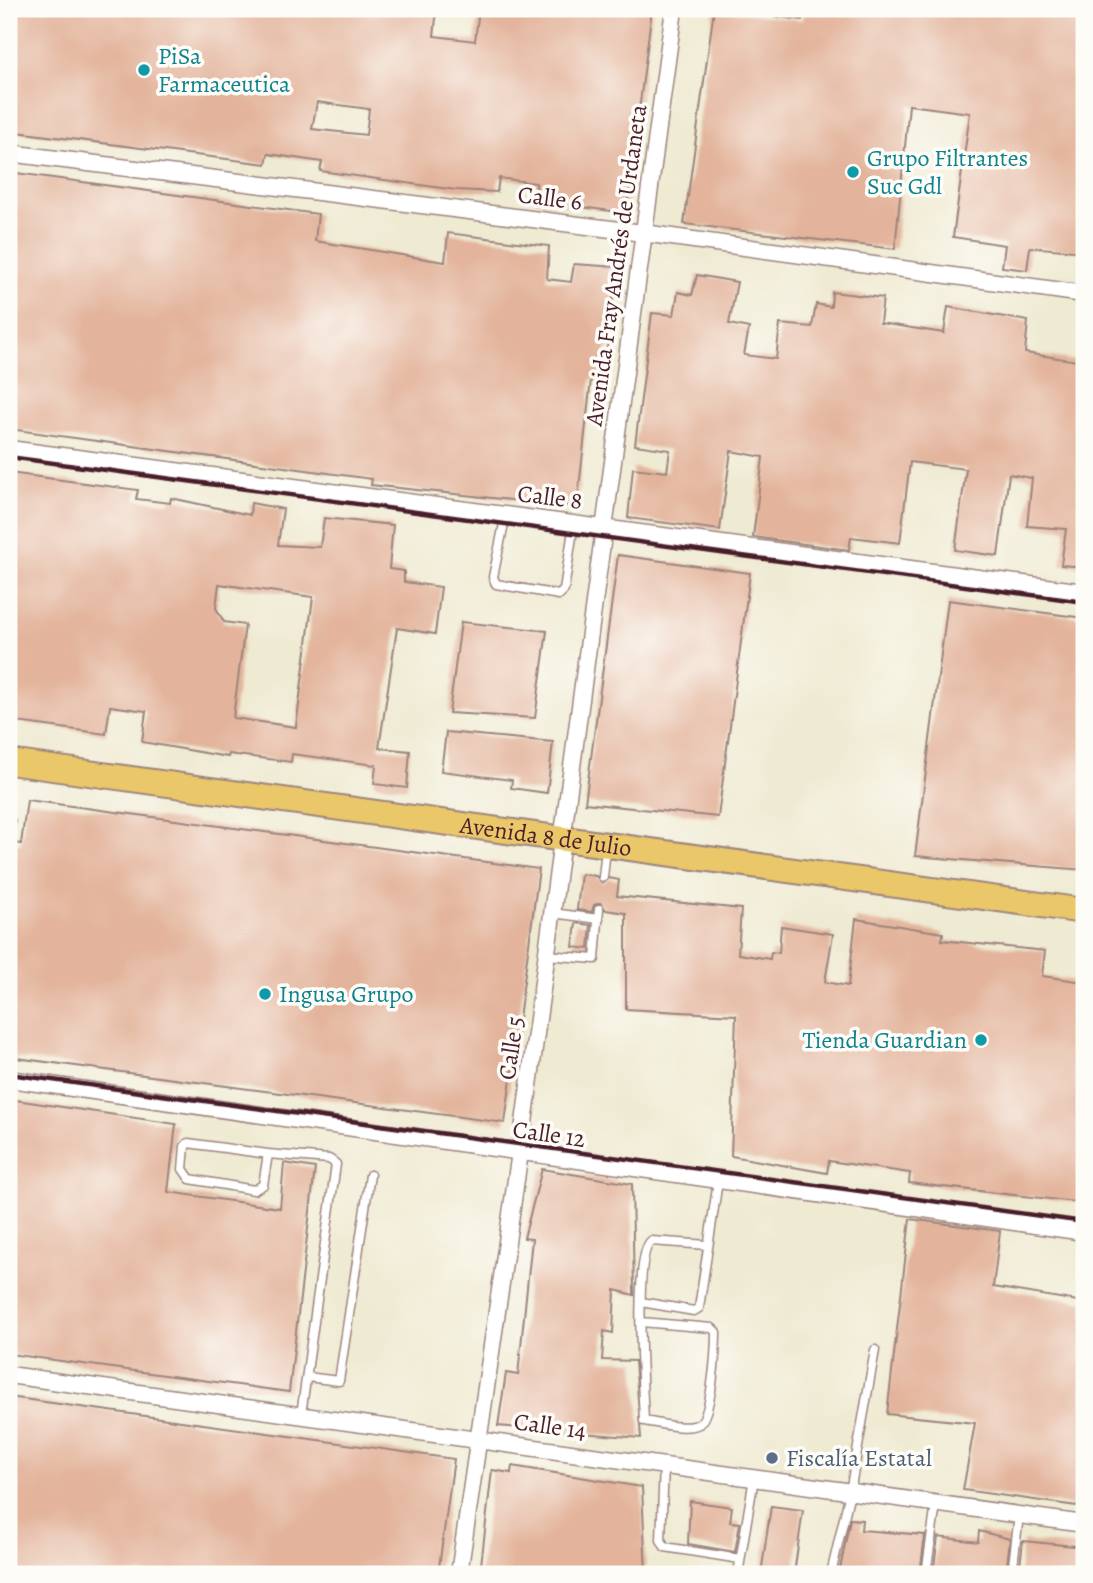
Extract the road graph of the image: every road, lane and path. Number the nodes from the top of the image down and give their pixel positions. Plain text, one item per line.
1 (674, 9) edge
2 (9, 153) edge
3 (643, 233) junction
4 (1084, 294) edge
5 (9, 449) edge
6 (506, 514) junction
7 (574, 523) junction
8 (604, 527) junction
9 (1084, 592) edge
10 (9, 762) edge
11 (562, 838) junction
12 (607, 844) junction
13 (603, 877) dead end
14 (599, 909) dead end
15 (1084, 911) edge
16 (552, 913) junction
17 (599, 919) junction
18 (547, 955) junction
19 (9, 1079) edge
20 (520, 1153) junction
21 (268, 1154) junction
22 (370, 1175) dead end
23 (718, 1181) junction
24 (1084, 1232) edge
25 (708, 1245) junction
26 (641, 1302) junction
27 (641, 1322) junction
28 (875, 1350) dead end
29 (9, 1375) edge
30 (307, 1377) junction
31 (301, 1415) junction
32 (477, 1440) junction
33 (664, 1465) junction
34 (754, 1479) junction
35 (850, 1492) junction
36 (936, 1504) junction
37 (1019, 1515) junction
38 (1084, 1524) edge
39 (740, 1559) junction
40 (459, 1574) edge
41 (737, 1574) edge
42 (831, 1574) edge
43 (926, 1574) edge
44 (1012, 1574) edge

1 - 3 street, Avenida Fray Andrés de Urdaneta
2 - 3 street, Calle 6
3 - 4 street, Calle 6
3 - 8 street, Avenida Fray Andrés de Urdaneta
5 - 6 street, Calle 8
6 - 7 street, Calle 8
6 - 7 lane
7 - 8 street, Calle 8
8 - 9 street, Calle 8
8 - 11 street, Calle 5
10 - 11 main road, Avenida 8 de Julio
11 - 12 main road, Avenida 8 de Julio
11 - 16 street, Calle 5
12 - 13 lane
12 - 15 main road, Avenida 8 de Julio
14 - 17 lane
16 - 17 lane
16 - 18 street, Calle 5
17 - 18 lane
18 - 20 street, Calle 5
19 - 20 street, Calle 12
20 - 23 street, Calle 12
20 - 32 street, Calle 5
21 - 21 lane
21 - 30 lane
22 - 30 lane
23 - 24 street, Calle 12
23 - 25 lane
25 - 26 lane
25 - 26 lane
26 - 27 lane
27 - 27 lane
28 - 35 lane
29 - 31 street, Calle 14
30 - 31 lane
31 - 32 street, Calle 14
32 - 33 street, Calle 14
32 - 40 street, Calle 5
33 - 34 street, Calle 14
33 - 39 lane
34 - 35 street, Calle 14
34 - 39 lane
35 - 36 street, Calle 14
35 - 42 lane
36 - 37 street, Calle 14
36 - 43 lane
37 - 38 street, Calle 14
37 - 44 lane
39 - 41 lane

